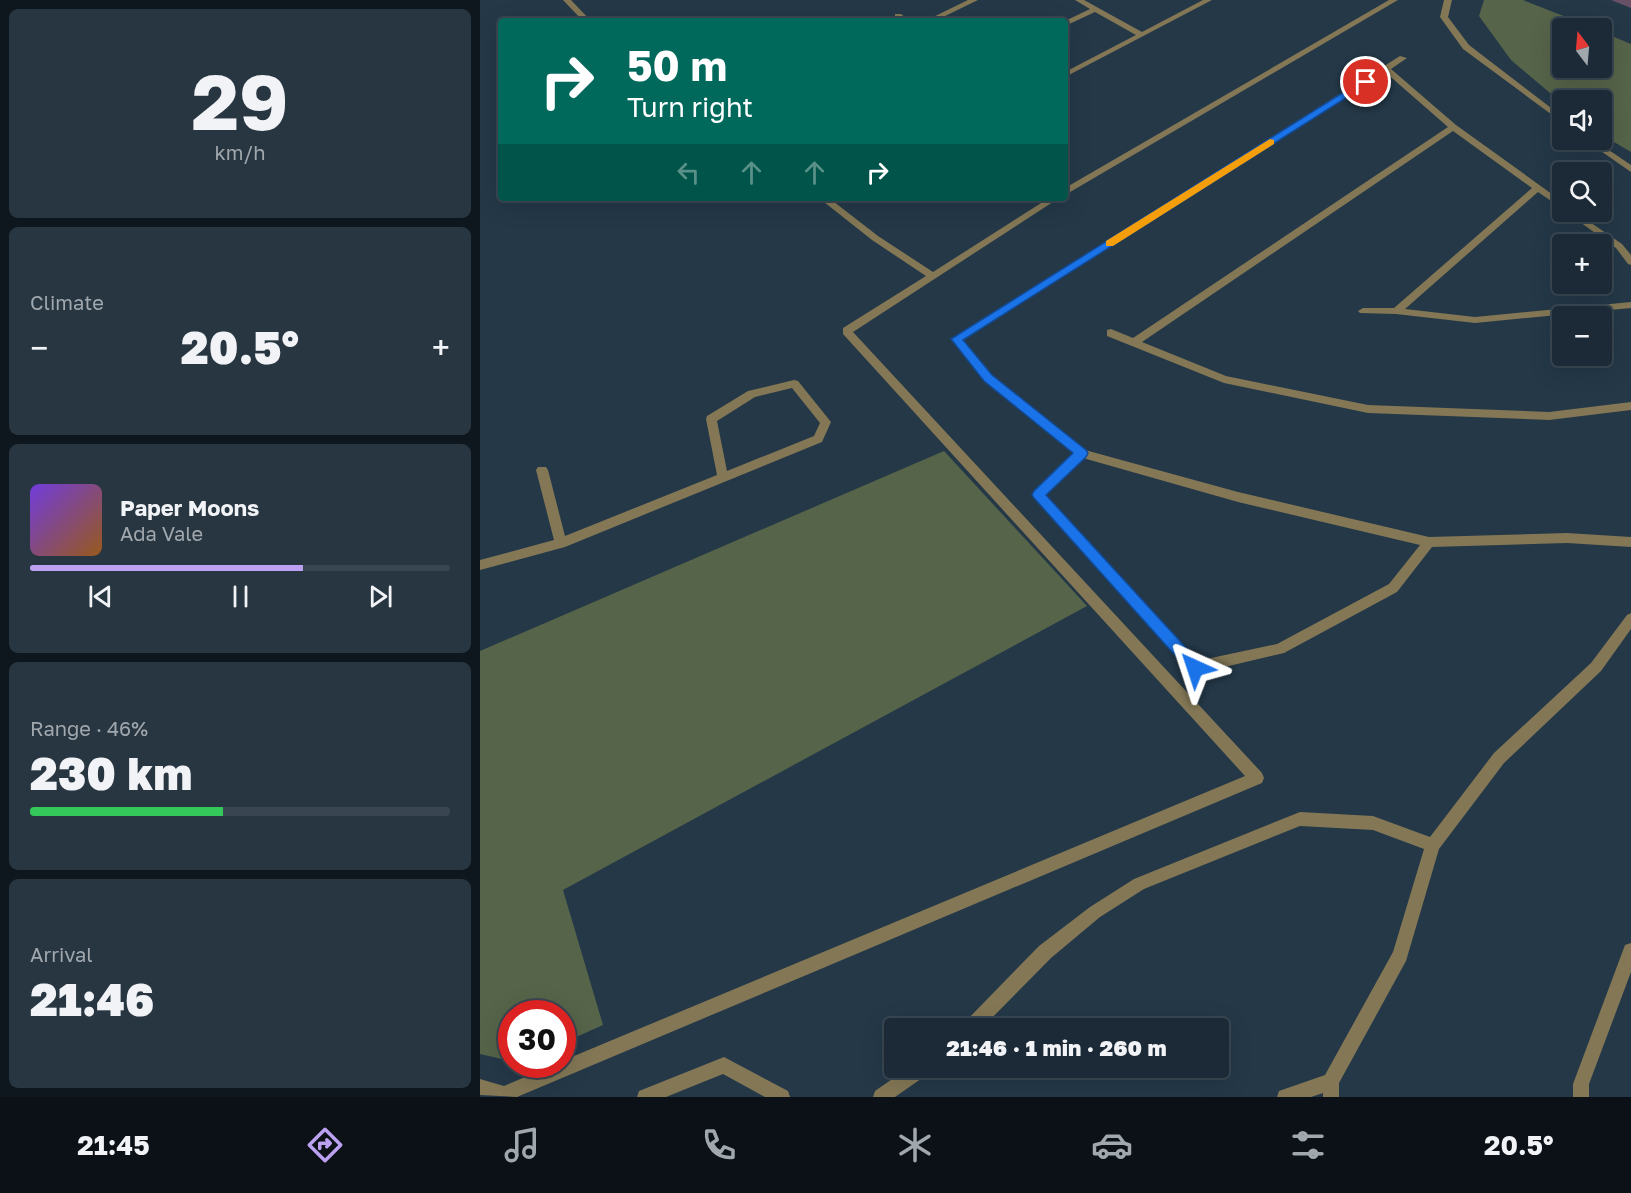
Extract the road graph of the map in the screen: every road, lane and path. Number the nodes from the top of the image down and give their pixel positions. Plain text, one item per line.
1 (567, 0) edge
2 (974, 0) edge
3 (1079, 0) edge
4 (1208, 0) edge
5 (1394, 0) edge
6 (1448, 0) edge
7 (1095, 9) junction
8 (898, 16) dead end
9 (584, 18) edge
10 (901, 18) edge
11 (935, 18) edge
12 (1068, 22) edge
13 (1142, 34) junction
14 (1403, 58) dead end
15 (1386, 69) junction
16 (1068, 73) edge
17 (1552, 113) edge
18 (1453, 127) junction
19 (1603, 150) edge
20 (1631, 169) edge
21 (1537, 188) junction
22 (1068, 190) edge
23 (1552, 198) edge
24 (827, 201) edge
25 (1050, 201) edge
26 (1584, 222) edge
27 (1631, 262) edge
28 (932, 276) junction
29 (1631, 305) edge
30 (1364, 311) dead end
31 (1396, 311) junction
32 (1111, 333) dead end
33 (1133, 343) junction
34 (1631, 406) edge
35 (1081, 453) junction
36 (542, 470) dead end
37 (723, 479) junction
38 (1429, 542) junction
39 (1631, 542) edge
40 (561, 543) junction
41 (480, 565) edge
42 (1631, 619) edge
43 (1433, 845) junction
44 (1631, 951) edge
45 (981, 1018) edge
46 (908, 1078) edge
47 (480, 1087) edge
48 (1331, 1089) edge
49 (645, 1097) edge
50 (782, 1097) edge
51 (881, 1097) edge
52 (1285, 1097) edge
53 (1581, 1097) edge

1 - 9 street
2 - 11 street
3 - 7 street
4 - 13 street
5 - 22 street
6 - 17 street
7 - 12 street
7 - 13 street
8 - 10 street
13 - 16 street
14 - 15 street
15 - 18 street
15 - 35 street
18 - 21 street
18 - 33 street
19 - 20 street
21 - 23 street
21 - 31 street
24 - 28 street
25 - 28 street
26 - 27 street
28 - 47 street
29 - 31 street
30 - 31 street
32 - 33 street
33 - 34 street
35 - 38 street
35 - 38 street
36 - 40 street
37 - 37 street
37 - 40 street
38 - 39 street
40 - 41 street
42 - 43 street
43 - 45 street
43 - 48 street
44 - 53 street
46 - 51 street
48 - 52 street
49 - 50 street

